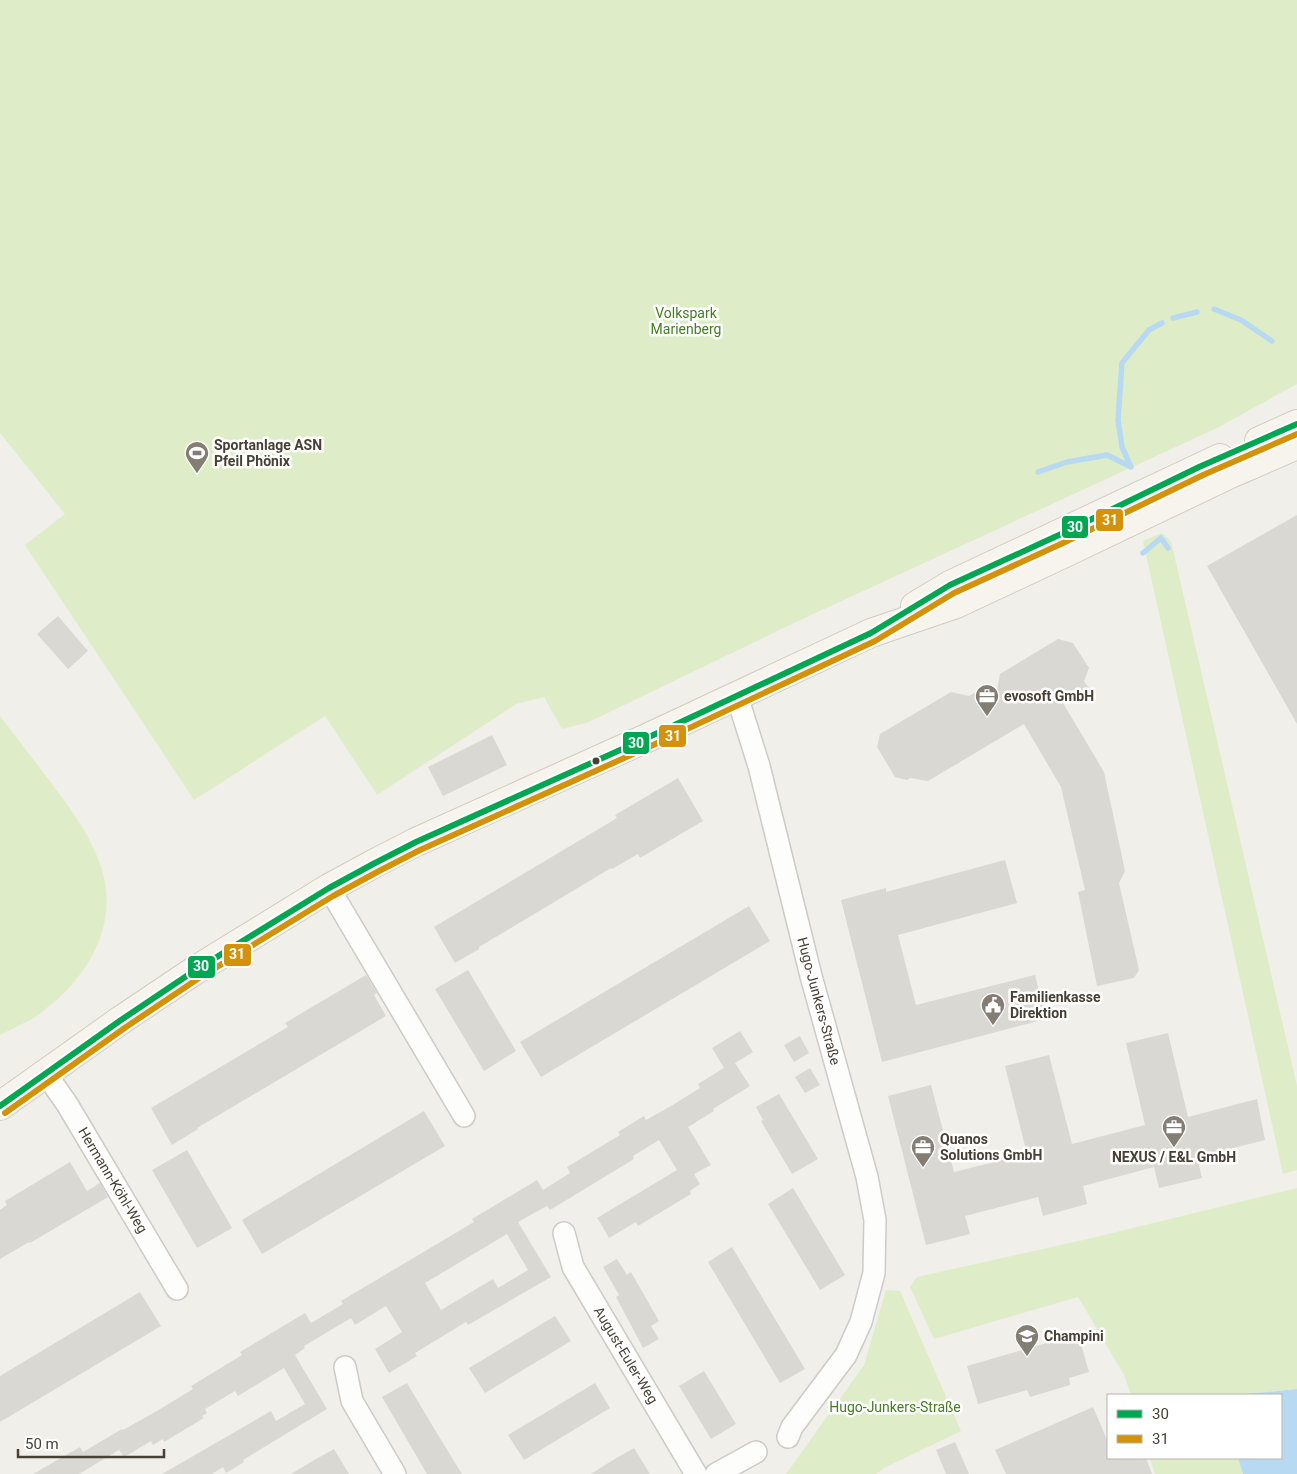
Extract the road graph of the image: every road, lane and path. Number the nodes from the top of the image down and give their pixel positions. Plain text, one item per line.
1 (1297, 424) edge
2 (1297, 445) edge
3 (871, 633) junction
4 (737, 696) junction
5 (329, 888) junction
6 (46, 1074) junction
7 (0, 1106) edge
8 (464, 1116) dead end
9 (564, 1234) dead end
10 (177, 1289) dead end
11 (345, 1367) dead end
12 (788, 1437) dead end
13 (756, 1452) dead end
14 (395, 1474) edge
15 (696, 1474) edge
16 (716, 1474) edge

1 - 3 main road
2 - 3 main road
3 - 4 main road
4 - 5 main road
4 - 12 street, Hugo-Junkers-Straße
5 - 6 main road
5 - 8 street
6 - 7 main road
6 - 10 street, Hermann-Köhl-Weg
9 - 15 street, August-Euler-Weg
11 - 14 street
13 - 16 street

